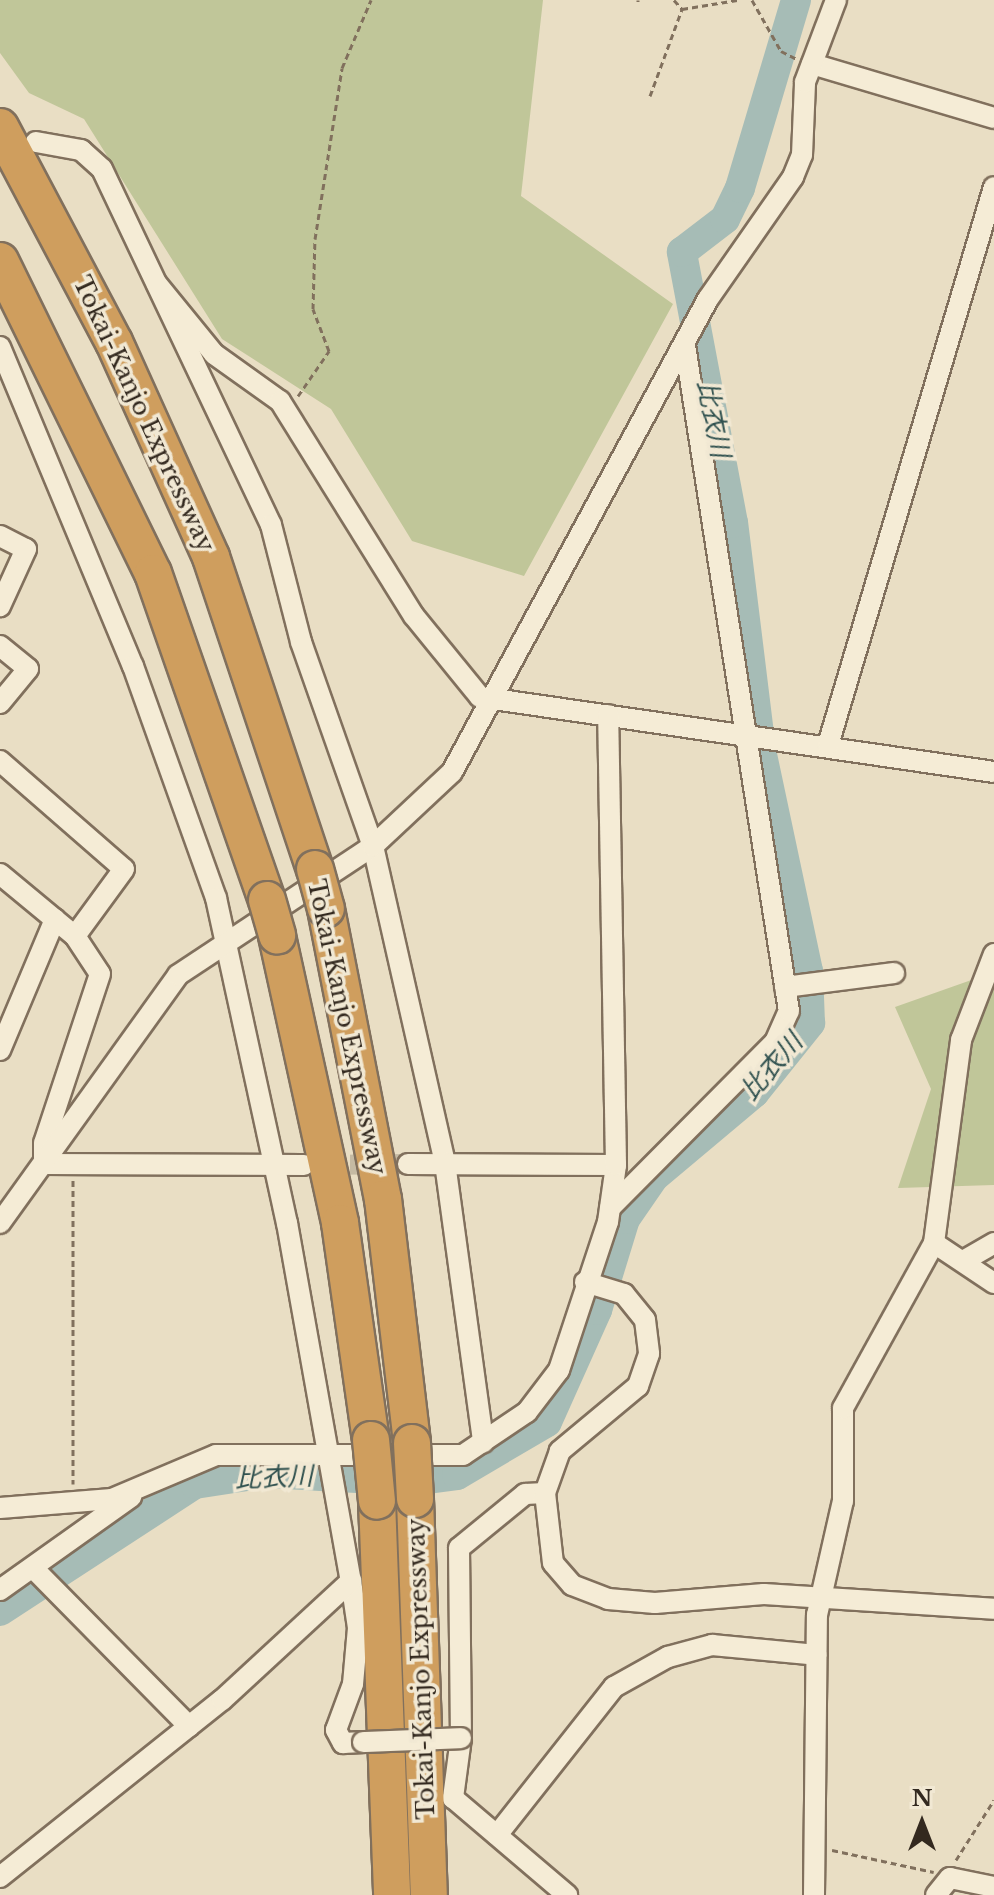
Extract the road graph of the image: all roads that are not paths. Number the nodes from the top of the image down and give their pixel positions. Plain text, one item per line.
1 (836, 0) edge
2 (812, 64) junction
3 (994, 118) edge
4 (0, 127) edge
5 (36, 142) dead end
6 (994, 187) edge
7 (0, 261) edge
8 (151, 283) junction
9 (685, 345) junction
10 (0, 347) edge
11 (0, 536) edge
12 (0, 606) edge
13 (0, 646) edge
14 (490, 701) junction
15 (0, 703) edge
16 (608, 715) junction
17 (741, 733) junction
18 (828, 745) junction
19 (0, 761) edge
20 (994, 772) edge
21 (373, 846) junction
22 (0, 874) edge
23 (55, 919) junction
24 (75, 936) junction
25 (224, 943) junction
26 (994, 954) edge
27 (894, 973) dead end
28 (785, 987) junction
29 (0, 1050) edge
30 (445, 1163) junction
31 (44, 1164) junction
32 (408, 1164) tunnel mouth
33 (304, 1165) tunnel mouth
34 (616, 1165) junction
35 (275, 1166) junction
36 (610, 1208) junction
37 (0, 1223) edge
38 (934, 1243) junction
39 (994, 1243) edge
40 (965, 1260) junction
41 (585, 1282) junction
42 (994, 1283) edge
43 (483, 1442) junction
44 (325, 1456) junction
45 (137, 1492) junction
46 (545, 1493) junction
47 (0, 1508) edge
48 (34, 1569) junction
49 (351, 1581) junction
50 (0, 1590) edge
51 (821, 1595) junction
52 (994, 1609) edge
53 (817, 1655) junction
54 (189, 1726) junction
55 (461, 1738) junction
56 (497, 1835) junction
57 (0, 1877) edge
58 (994, 1887) edge
59 (392, 1895) edge
60 (429, 1895) edge
61 (567, 1895) edge
62 (814, 1895) edge
63 (936, 1895) edge

1 - 2 street
2 - 3 street
2 - 9 street
4 - 60 highway, Tokai-Kanjo Expressway, bridge
5 - 8 street
6 - 18 street
7 - 59 highway, Tokai-Kanjo Expressway, bridge
8 - 14 street
8 - 21 street
9 - 14 street
9 - 17 street
10 - 25 street
11 - 12 street
13 - 15 street
14 - 16 street
14 - 21 street
16 - 17 street
16 - 34 street
17 - 18 street
17 - 28 street
18 - 20 street
19 - 24 street
21 - 25 street
21 - 30 street
22 - 23 street
23 - 24 street
23 - 29 street
24 - 31 street
25 - 31 street
25 - 35 street
26 - 38 street
27 - 28 street
28 - 36 street
30 - 32 street
30 - 34 street
30 - 43 street
31 - 35 street
31 - 37 street
33 - 35 street
34 - 36 street
35 - 44 street
36 - 41 street
38 - 40 street
38 - 51 street
39 - 40 street
40 - 42 street
41 - 43 street
41 - 46 street
43 - 44 street
44 - 45 street
44 - 49 street
45 - 47 street
45 - 48 street
46 - 51 street
46 - 55 street
48 - 50 street
48 - 54 street
49 - 54 street
49 - 55 street, bridge
51 - 52 street
51 - 53 street
53 - 56 street
53 - 62 street
54 - 57 street
55 - 56 street
56 - 61 street
58 - 63 street

